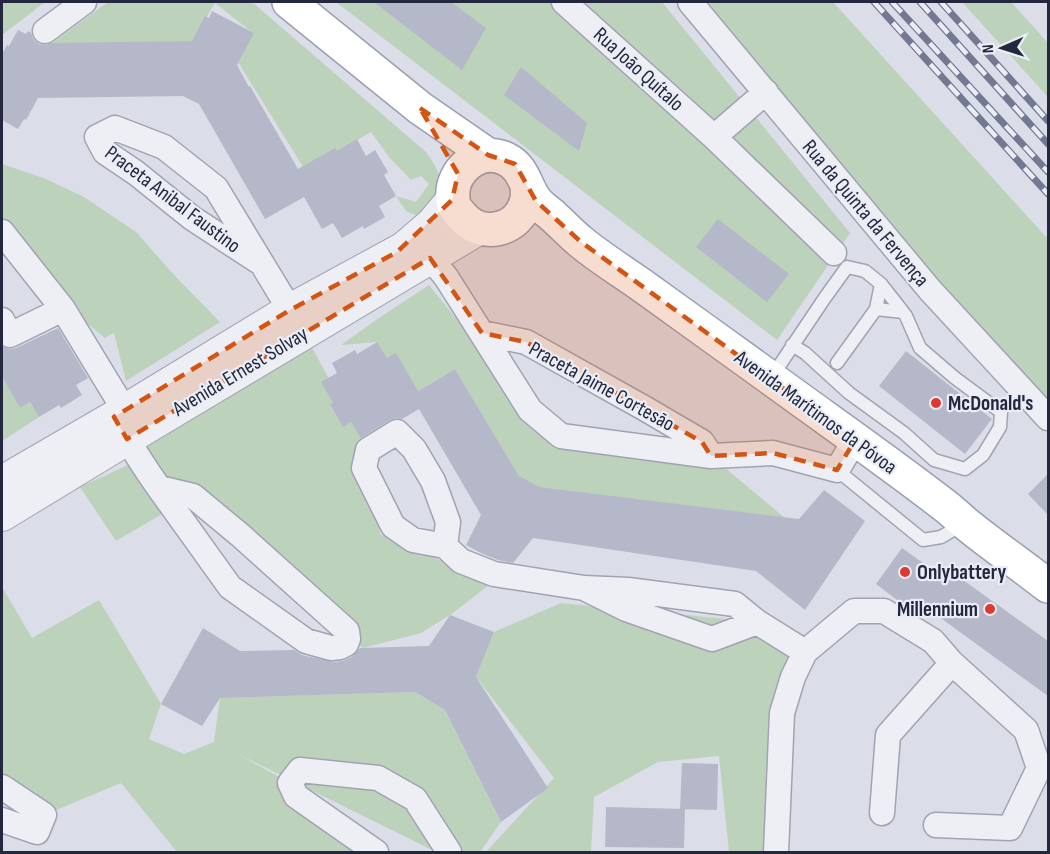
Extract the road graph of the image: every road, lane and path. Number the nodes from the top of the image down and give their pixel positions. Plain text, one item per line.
1 (84, 2) edge
2 (290, 2) edge
3 (564, 2) edge
4 (690, 2) edge
5 (45, 31) dead end
6 (766, 92) junction
7 (420, 108) junction
8 (714, 137) junction
9 (488, 155) junction
10 (527, 186) junction
11 (455, 187) junction
12 (511, 224) junction
13 (480, 228) junction
14 (2, 232) edge
15 (581, 242) junction
16 (834, 254) dead end
17 (430, 258) junction
18 (261, 263) junction
19 (880, 284) junction
20 (63, 309) junction
21 (876, 309) junction
22 (903, 312) junction
23 (2, 320) edge
24 (297, 322) junction
25 (482, 333) junction
26 (792, 345) junction
27 (837, 363) dead end
28 (770, 378) junction
29 (1048, 418) edge
30 (122, 422) junction
31 (855, 440) junction
32 (711, 456) junction
33 (837, 470) junction
34 (2, 482) edge
35 (159, 488) junction
36 (2, 515) edge
37 (965, 523) junction
38 (445, 546) junction
39 (1048, 586) edge
40 (584, 588) junction
41 (757, 622) junction
42 (806, 652) junction
43 (952, 663) junction
44 (2, 787) edge
45 (882, 813) dead end
46 (2, 820) edge
47 (936, 825) dead end
48 (376, 852) edge
49 (449, 852) edge
50 (776, 852) edge

1 - 5 street
2 - 7 main road, Avenida Marítimos da Póvoa
3 - 8 street, Rua João Quítalo
4 - 6 street, Rua da Quinta da Fervença
6 - 8 street
6 - 29 street, Rua da Quinta da Fervença
7 - 9 main road, Avenida Marítimos da Póvoa
7 - 11 main road, Avenida Marítimos da Póvoa
8 - 16 street, Rua João Quítalo
9 - 10 main road, Avenida Marítimos da Póvoa
9 - 11 main road
10 - 12 main road
10 - 15 main road, Avenida Marítimos da Póvoa
11 - 13 main road, Avenida Marítimos da Póvoa
11 - 24 street, Avenida Ernest Solvay
12 - 13 main road, Avenida Marítimos da Póvoa
12 - 15 main road, Avenida Marítimos da Póvoa
13 - 17 street, Avenida Ernest Solvay
14 - 20 street
15 - 28 main road, Avenida Marítimos da Póvoa
17 - 24 street, Avenida Ernest Solvay
17 - 25 street, Praceta Jaime Cortesão
18 - 18 street, Praceta Anibal Faustino
18 - 24 street, Praceta Anibal Faustino
19 - 21 lane
19 - 22 lane
19 - 26 lane
20 - 23 street
20 - 30 street
21 - 22 lane
21 - 27 lane
22 - 26 lane
24 - 30 street, Avenida Ernest Solvay
25 - 32 street, Praceta Jaime Cortesão
25 - 32 street, Praceta Jaime Cortesão
26 - 28 lane
28 - 31 main road, Avenida Marítimos da Póvoa
30 - 34 street, Avenida Ernest Solvay
30 - 35 street
30 - 36 street, Avenida Ernest Solvay
31 - 33 street
31 - 37 main road, Avenida Marítimos da Póvoa
32 - 33 street, Praceta Jaime Cortesão
33 - 37 lane
35 - 35 street
37 - 39 main road, Avenida Marítimos da Póvoa
38 - 38 street
38 - 40 street
40 - 41 street
40 - 41 street
41 - 42 street
42 - 43 street
42 - 50 street
43 - 45 street
43 - 47 street
44 - 46 street
48 - 49 street

